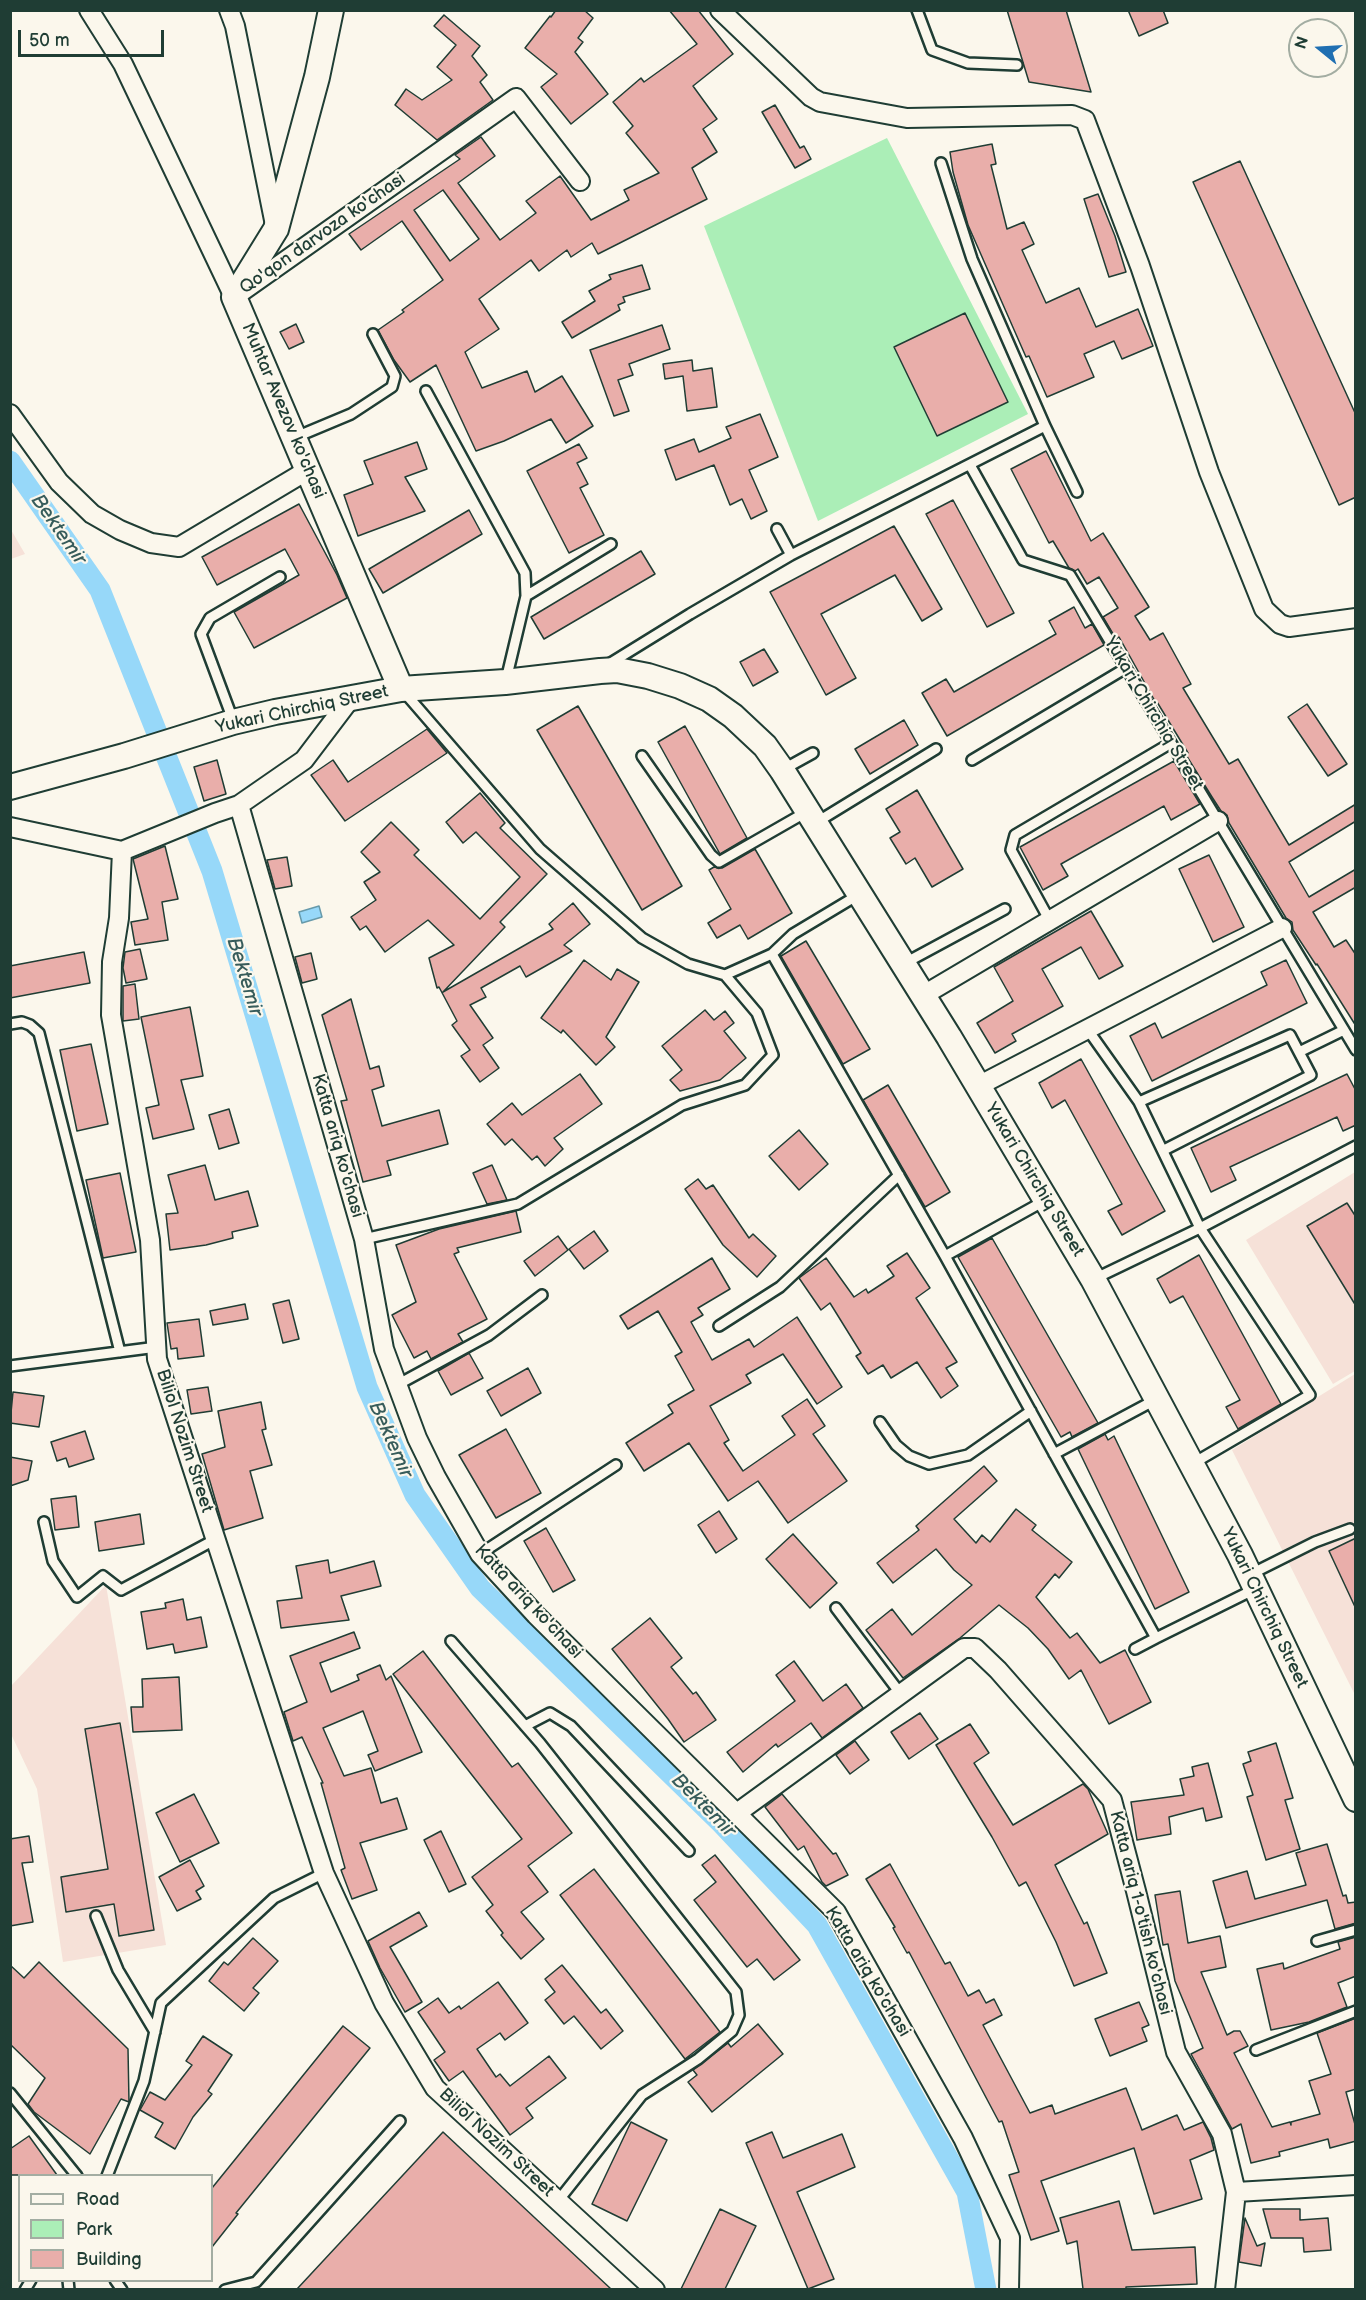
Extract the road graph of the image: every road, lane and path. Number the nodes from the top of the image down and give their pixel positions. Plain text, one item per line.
1 (89, 10) edge
2 (229, 10) edge
3 (331, 10) edge
4 (720, 10) edge
5 (917, 10) edge
6 (1017, 65) dead end
7 (941, 163) dead end
8 (580, 181) dead end
9 (276, 229) junction
10 (234, 297) junction
11 (373, 334) dead end
12 (426, 391) dead end
13 (10, 414) edge
14 (1045, 426) junction
15 (294, 438) junction
16 (970, 465) junction
17 (308, 470) junction
18 (1077, 492) dead end
19 (777, 529) dead end
20 (611, 544) dead end
21 (791, 555) junction
22 (280, 577) dead end
23 (525, 596) junction
24 (1356, 618) edge
25 (1126, 668) junction
26 (600, 670) junction
27 (505, 682) junction
28 (401, 689) junction
29 (351, 698) junction
30 (234, 722) junction
31 (1171, 743) junction
32 (936, 749) dead end
33 (813, 753) dead end
34 (642, 756) dead end
35 (972, 760) dead end
36 (782, 770) junction
37 (10, 787) edge
38 (239, 806) junction
39 (811, 817) junction
40 (1218, 821) junction
41 (10, 827) edge
42 (122, 851) junction
43 (860, 894) junction
44 (1005, 909) dead end
45 (1050, 921) junction
46 (1282, 928) junction
47 (772, 954) junction
48 (903, 964) junction
49 (725, 975) junction
50 (922, 996) junction
51 (10, 1024) edge
52 (1088, 1030) junction
53 (1344, 1030) junction
54 (1356, 1050) edge
55 (1299, 1052) junction
56 (978, 1086) junction
57 (1139, 1102) junction
58 (1356, 1146) edge
59 (1164, 1150) junction
60 (899, 1175) junction
61 (1046, 1200) junction
62 (1200, 1228) junction
63 (364, 1239) junction
64 (945, 1256) junction
65 (1093, 1279) junction
66 (542, 1295) dead end
67 (719, 1326) dead end
68 (157, 1347) junction
69 (120, 1352) junction
70 (10, 1366) edge
71 (397, 1385) junction
72 (1157, 1399) junction
73 (1031, 1412) junction
74 (879, 1422) dead end
75 (1054, 1454) junction
76 (1192, 1464) junction
77 (616, 1465) dead end
78 (44, 1522) dead end
79 (1350, 1529) dead end
80 (216, 1539) junction
81 (480, 1554) junction
82 (1253, 1582) junction
83 (836, 1608) dead end
84 (1156, 1638) junction
85 (451, 1641) dead end
86 (1135, 1649) dead end
87 (900, 1693) junction
88 (525, 1726) junction
89 (1355, 1796) edge
90 (737, 1813) junction
91 (689, 1851) dead end
92 (324, 1873) junction
93 (96, 1916) dead end
94 (1356, 1930) edge
95 (1317, 1941) dead end
96 (1356, 2011) edge
97 (155, 2032) junction
98 (1257, 2050) dead end
99 (10, 2093) edge
100 (400, 2121) dead end
101 (76, 2174) edge
102 (107, 2174) edge
103 (1356, 2185) edge
104 (1236, 2192) junction
105 (558, 2201) junction
106 (225, 2289) edge
107 (655, 2289) edge
108 (1009, 2289) edge
109 (1225, 2289) edge

1 - 10 street, Muhtar Avezov ko'chasi
2 - 9 street
3 - 9 street, Qo'qon darvoza ko'chasi
4 - 24 street
5 - 6 lane
7 - 14 lane
8 - 10 street, Qo'qon darvoza ko'chasi
9 - 10 street, Qo'qon darvoza ko'chasi
10 - 15 street, Muhtar Avezov ko'chasi
11 - 15 lane
12 - 23 lane
13 - 17 street
14 - 16 lane, Yukari Chirchiq Street
14 - 18 lane
15 - 17 street, Muhtar Avezov ko'chasi
16 - 21 lane, Yukari Chirchiq Street
16 - 25 lane, Yukari Chirchiq Street
17 - 28 street, Muhtar Avezov ko'chasi
19 - 21 lane
20 - 23 lane
21 - 26 lane, Yukari Chirchiq Street
22 - 30 lane
23 - 27 lane
25 - 31 lane, Yukari Chirchiq Street
25 - 35 lane
26 - 27 street, Yukari Chirchiq Street
26 - 36 street, Yukari Chirchiq Street
27 - 28 street, Yukari Chirchiq Street
28 - 29 street, Yukari Chirchiq Street
28 - 49 lane
29 - 30 street, Yukari Chirchiq Street
29 - 38 street
30 - 37 street, Yukari Chirchiq Street
31 - 40 lane, Yukari Chirchiq Street
31 - 45 lane
32 - 39 lane
33 - 36 lane
34 - 39 lane
36 - 39 street, Yukari Chirchiq Street
38 - 42 street
38 - 63 street, Katta ariq ko'chasi
39 - 43 street, Yukari Chirchiq Street
40 - 45 street
40 - 46 lane, Yukari Chirchiq Street
41 - 42 street
42 - 68 street, Biliol Nozim Street
43 - 47 lane
43 - 48 street, Yukari Chirchiq Street
44 - 48 lane
45 - 50 street
46 - 52 street
46 - 53 lane, Yukari Chirchiq Street
47 - 49 lane
47 - 60 lane
48 - 50 street, Yukari Chirchiq Street
49 - 63 lane
50 - 56 street, Yukari Chirchiq Street
51 - 69 lane
52 - 56 street
52 - 57 lane
53 - 54 lane, Yukari Chirchiq Street
53 - 55 lane
55 - 57 lane
55 - 59 lane
56 - 61 street, Yukari Chirchiq Street
57 - 59 lane
58 - 62 lane
59 - 62 lane
60 - 64 lane
60 - 67 lane
61 - 64 lane
61 - 65 street, Yukari Chirchiq Street
62 - 65 lane
62 - 76 lane
63 - 71 street, Katta ariq ko'chasi
64 - 73 lane
65 - 72 street, Yukari Chirchiq Street
66 - 71 lane
68 - 69 lane
68 - 80 street, Biliol Nozim Street
69 - 70 lane
71 - 81 street, Katta ariq ko'chasi
72 - 75 lane
72 - 76 street, Yukari Chirchiq Street
73 - 74 lane
73 - 75 lane
75 - 84 lane
76 - 82 street, Yukari Chirchiq Street
77 - 81 lane
78 - 80 lane
79 - 82 lane
80 - 92 street, Biliol Nozim Street
81 - 90 street, Katta ariq ko'chasi
82 - 84 lane
82 - 89 street, Yukari Chirchiq Street
83 - 87 lane
84 - 86 lane
85 - 88 lane
87 - 90 street, Katta ariq 1-o'tish ko'chasi
87 - 104 street, Katta ariq 1-o'tish ko'chasi
88 - 91 lane
88 - 105 lane
90 - 108 street, Katta ariq ko'chasi
92 - 97 lane
92 - 105 street, Biliol Nozim Street
93 - 97 lane
94 - 95 lane
96 - 98 lane
97 - 102 lane
99 - 101 lane
100 - 106 lane
103 - 104 street
104 - 109 street, Katta ariq 1-o'tish ko'chasi
105 - 107 street, Biliol Nozim Street

